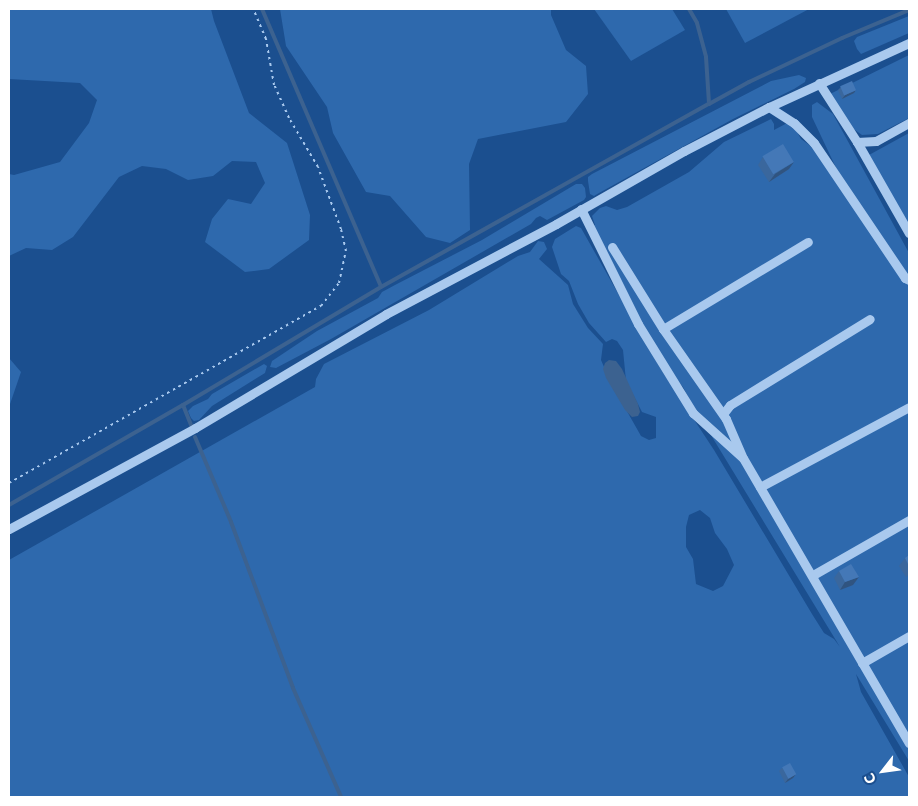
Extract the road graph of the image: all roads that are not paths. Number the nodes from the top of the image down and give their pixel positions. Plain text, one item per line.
1 (909, 43) edge
2 (819, 83) junction
3 (770, 107) junction
4 (909, 123) edge
5 (857, 142) junction
6 (581, 209) junction
7 (909, 234) edge
8 (808, 242) dead end
9 (612, 247) dead end
10 (909, 280) edge
11 (870, 319) dead end
12 (663, 329) junction
13 (909, 408) edge
14 (723, 414) junction
15 (743, 458) junction
16 (760, 487) junction
17 (909, 520) edge
18 (9, 528) edge
19 (813, 575) junction
20 (909, 636) edge
21 (862, 663) junction
22 (909, 743) edge

1 - 2 street
2 - 3 street
2 - 5 street
3 - 6 street
3 - 10 street
4 - 5 street
5 - 7 street
6 - 15 street
6 - 18 street
8 - 12 street
9 - 12 street
11 - 14 street
12 - 14 street
13 - 16 street
14 - 15 street
15 - 16 street
16 - 19 street
17 - 19 street
19 - 21 street
20 - 21 street
21 - 22 street

